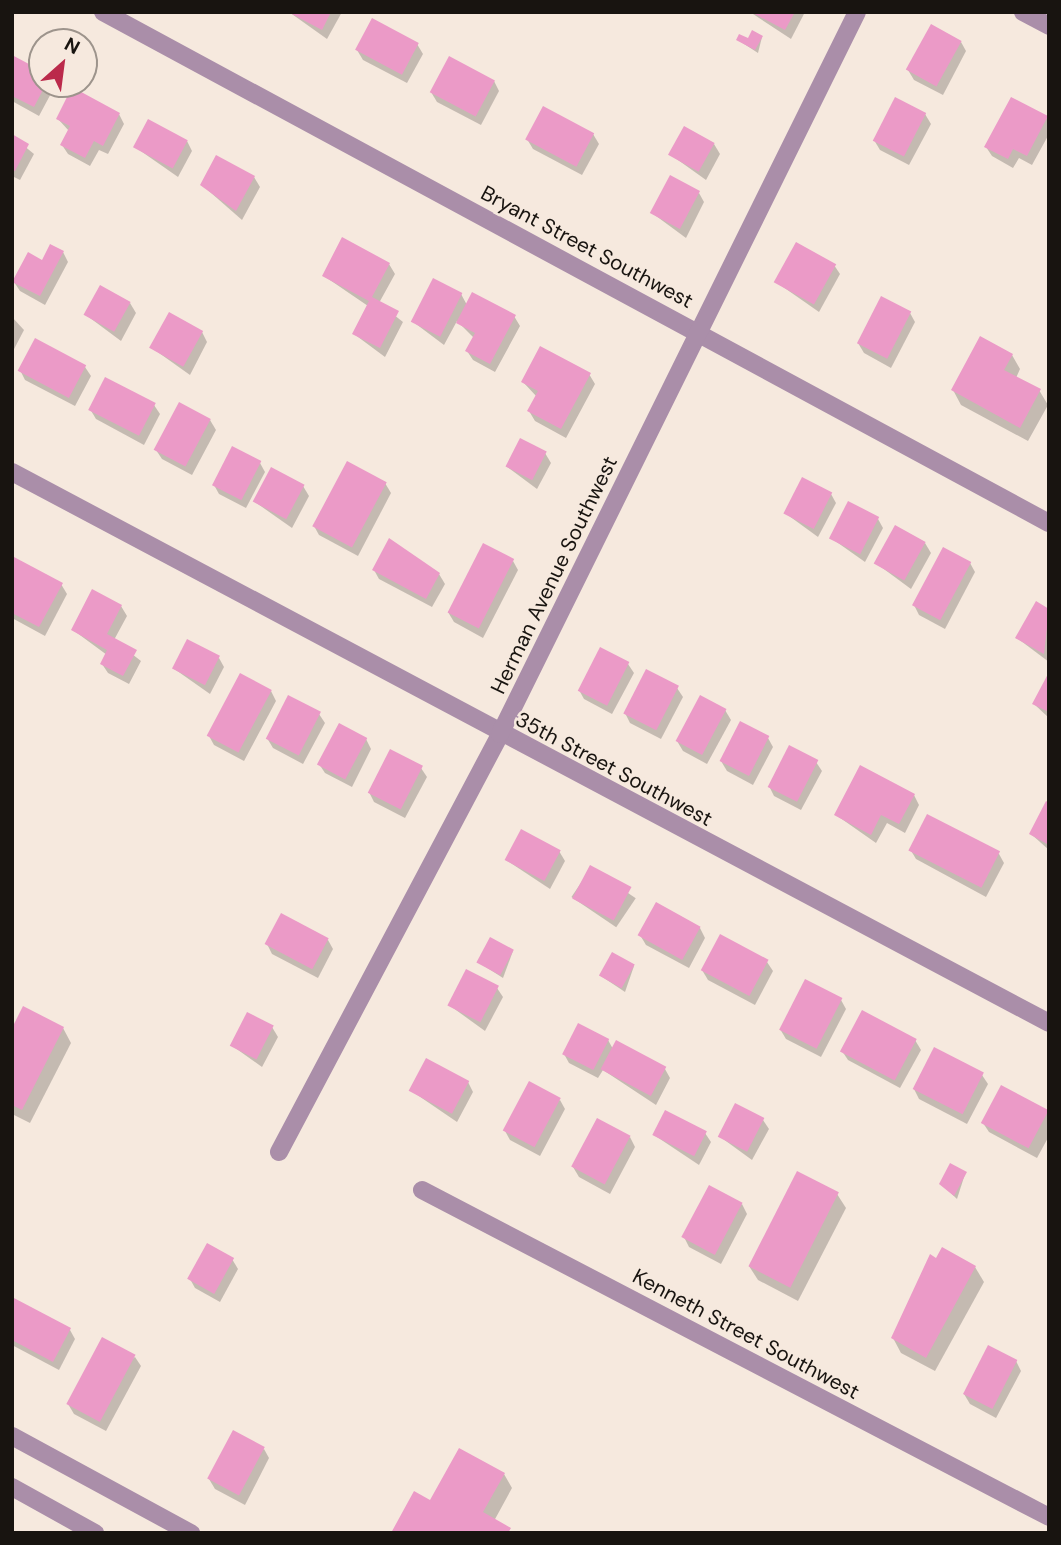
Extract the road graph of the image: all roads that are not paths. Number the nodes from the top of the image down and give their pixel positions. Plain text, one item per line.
1 (103, 12) edge
2 (857, 12) edge
3 (1023, 12) edge
4 (1049, 26) edge
5 (699, 333) junction
6 (12, 472) edge
7 (1049, 523) edge
8 (500, 734) junction
9 (1049, 1023) edge
10 (279, 1152) dead end
11 (422, 1190) dead end
12 (12, 1436) edge
13 (12, 1487) edge
14 (1049, 1517) edge
15 (95, 1533) edge
16 (191, 1533) edge

1 - 5 street, Bryant Street Southwest
2 - 5 street, Herman Avenue Southwest
3 - 4 street
5 - 7 street, Bryant Street Southwest
5 - 8 street, Herman Avenue Southwest
6 - 8 street, 35th Street Southwest
8 - 9 street, 35th Street Southwest
8 - 10 street, Herman Avenue Southwest
11 - 14 street, Kenneth Street Southwest
12 - 16 street
13 - 15 street

